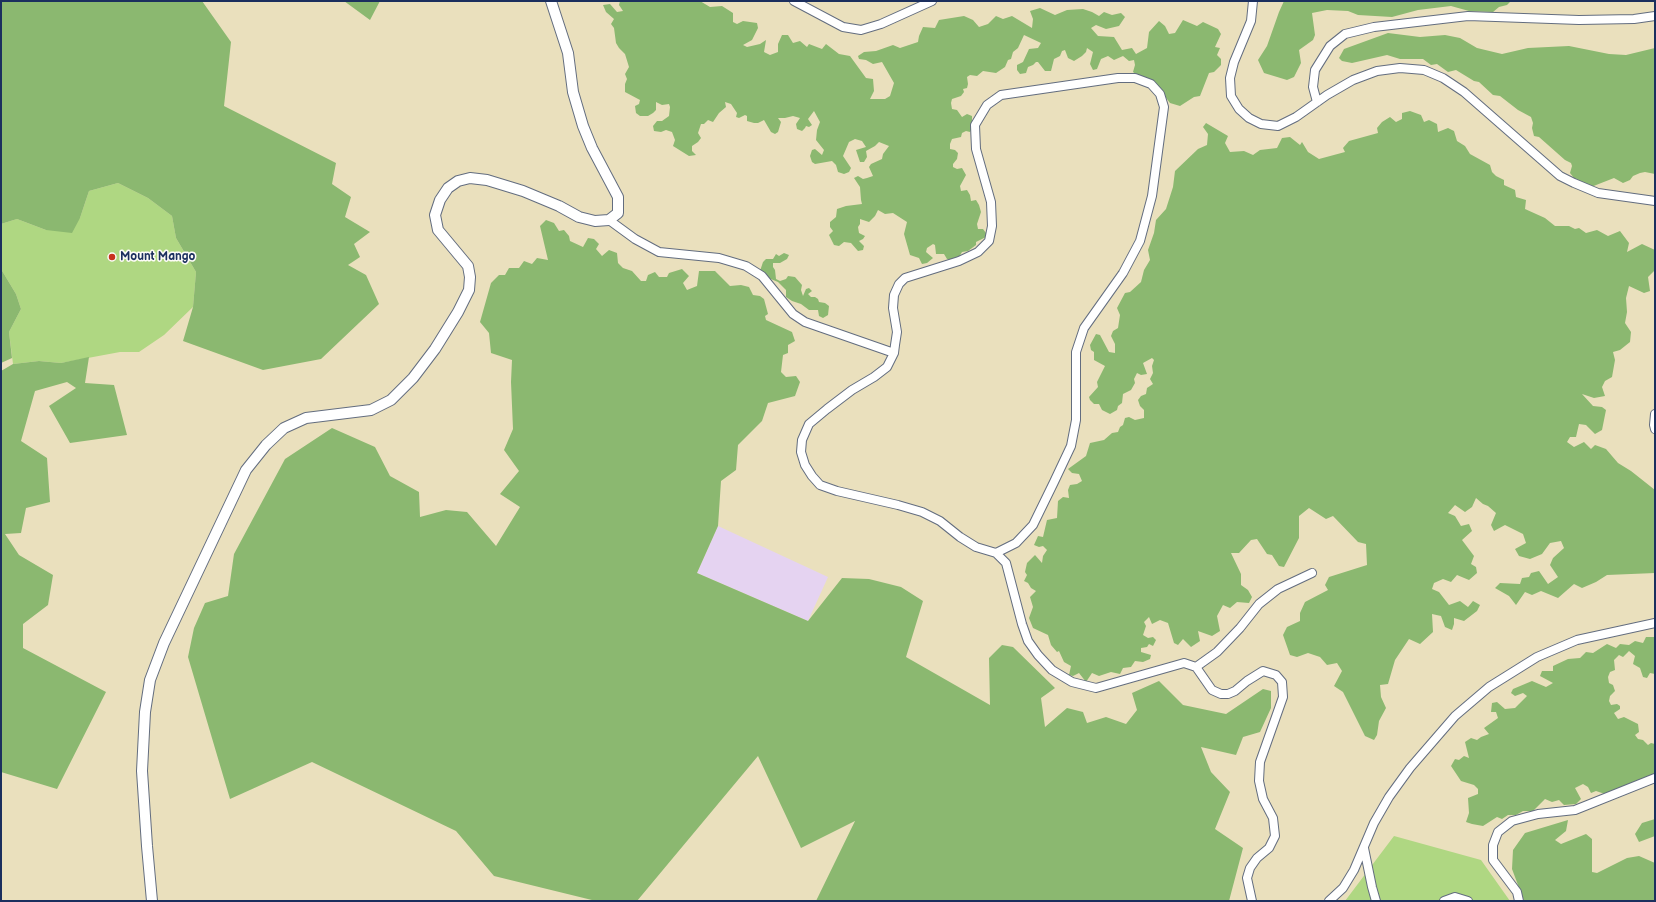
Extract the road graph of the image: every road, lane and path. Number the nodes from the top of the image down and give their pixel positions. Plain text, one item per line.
1 (551, 1) edge
2 (794, 1) edge
3 (932, 1) edge
4 (1253, 1) edge
5 (1655, 16) edge
6 (1317, 102) junction
7 (1655, 201) edge
8 (609, 220) junction
9 (894, 353) junction
10 (1655, 414) edge
11 (1655, 429) edge
12 (996, 553) junction
13 (1312, 573) dead end
14 (1655, 623) edge
15 (1196, 667) junction
16 (1655, 778) edge
17 (1364, 848) junction
18 (152, 901) edge
19 (1252, 901) edge
20 (1329, 901) edge
21 (1376, 901) edge
22 (1444, 901) edge
23 (1468, 901) edge
24 (1519, 901) edge

1 - 8 street
2 - 3 street
4 - 6 street
5 - 6 street
6 - 7 street
8 - 9 street
8 - 18 street
9 - 12 street
9 - 12 street
10 - 11 street
12 - 15 street
13 - 15 street
14 - 17 street
15 - 19 street
16 - 24 street
17 - 20 street
17 - 21 street
22 - 23 street

